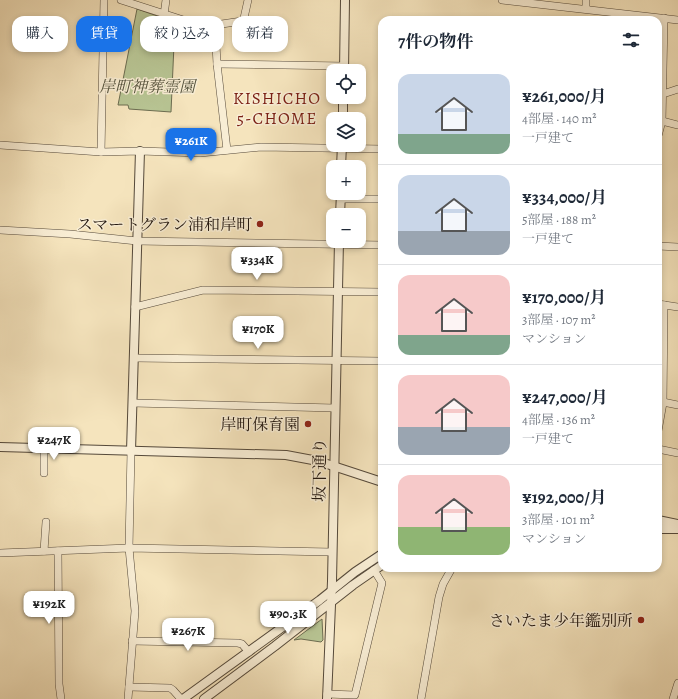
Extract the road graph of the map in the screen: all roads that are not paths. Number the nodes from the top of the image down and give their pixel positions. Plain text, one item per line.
1 (104, 0) edge
2 (121, 0) edge
3 (166, 0) edge
4 (248, 0) edge
5 (345, 0) edge
6 (502, 0) edge
7 (586, 0) edge
8 (586, 10) junction
9 (164, 14) junction
10 (170, 16) edge
11 (618, 16) edge
12 (664, 18) joint
13 (678, 20) edge
14 (224, 24) edge
15 (216, 52) edge
16 (216, 64) junction
17 (344, 64) edge
18 (326, 68) edge
19 (678, 89) edge
20 (663, 94) junction
21 (662, 122) joint
22 (678, 125) edge
23 (0, 145) edge
24 (326, 147) edge
25 (366, 148) edge
26 (378, 149) edge
27 (226, 150) junction
28 (140, 151) junction
29 (101, 152) junction
30 (366, 198) edge
31 (378, 199) edge
32 (0, 230) edge
33 (137, 241) junction
34 (326, 243) edge
35 (366, 244) edge
36 (378, 245) edge
37 (662, 246) edge
38 (678, 247) edge
39 (339, 248) edge
40 (338, 291) junction
41 (378, 292) edge
42 (662, 305) edge
43 (135, 307) junction
44 (678, 307) edge
45 (134, 358) junction
46 (336, 360) junction
47 (378, 361) edge
48 (662, 402) edge
49 (133, 403) junction
50 (678, 405) edge
51 (335, 408) junction
52 (0, 447) edge
53 (44, 449) junction
54 (662, 450) edge
55 (131, 451) junction
56 (678, 453) edge
57 (334, 467) junction
58 (44, 473) dead end
59 (378, 481) edge
60 (662, 521) edge
61 (46, 522) dead end
62 (678, 524) edge
63 (662, 529) edge
64 (678, 529) edge
65 (129, 548) junction
66 (44, 551) junction
67 (58, 551) junction
68 (332, 552) junction
69 (0, 553) edge
70 (378, 557) edge
71 (378, 568) edge
72 (374, 570) junction
73 (450, 572) edge
74 (331, 591) junction
75 (331, 602) junction
76 (132, 640) junction
77 (249, 652) junction
78 (678, 683) edge
79 (129, 687) junction
80 (327, 697) edge
81 (61, 699) edge
82 (128, 699) edge
83 (182, 699) edge
84 (204, 699) edge
85 (421, 699) edge
86 (673, 699) edge

1 - 29 street
2 - 9 street
3 - 9 street
4 - 14 street
5 - 17 street
6 - 8 street
7 - 8 street
8 - 11 street
9 - 10 street
12 - 13 street
12 - 20 street
15 - 16 street
16 - 18 street
16 - 27 street
19 - 20 street
20 - 21 street
21 - 22 street
23 - 29 street
24 - 27 street
25 - 26 street
27 - 28 street
28 - 29 street
28 - 33 street
30 - 31 street
32 - 33 street
33 - 34 street
33 - 43 street
35 - 36 street
37 - 38 street
39 - 40 street, 坂下通り
40 - 41 street
40 - 43 street
40 - 46 street, 坂下通り
42 - 44 street
43 - 45 street
45 - 46 street
45 - 49 street
46 - 47 street
46 - 51 street, 坂下通り
48 - 50 street
49 - 51 street
49 - 55 street
51 - 57 street, 坂下通り
52 - 53 street
53 - 55 street
53 - 58 street
54 - 56 street
55 - 57 street
55 - 65 street
57 - 59 street
57 - 68 street, 坂下通り
60 - 62 street
61 - 66 street
63 - 64 street
65 - 67 street
65 - 68 street
65 - 76 street
66 - 67 street
66 - 69 street
67 - 81 street
68 - 74 street, 坂下通り
70 - 74 street
71 - 72 street
72 - 75 street
72 - 80 street
73 - 85 street
74 - 75 street, 坂下通り
74 - 77 street
75 - 80 street, 坂下通り
75 - 84 street
76 - 77 street
76 - 79 street
77 - 83 street
78 - 86 street
79 - 82 street
79 - 83 street

